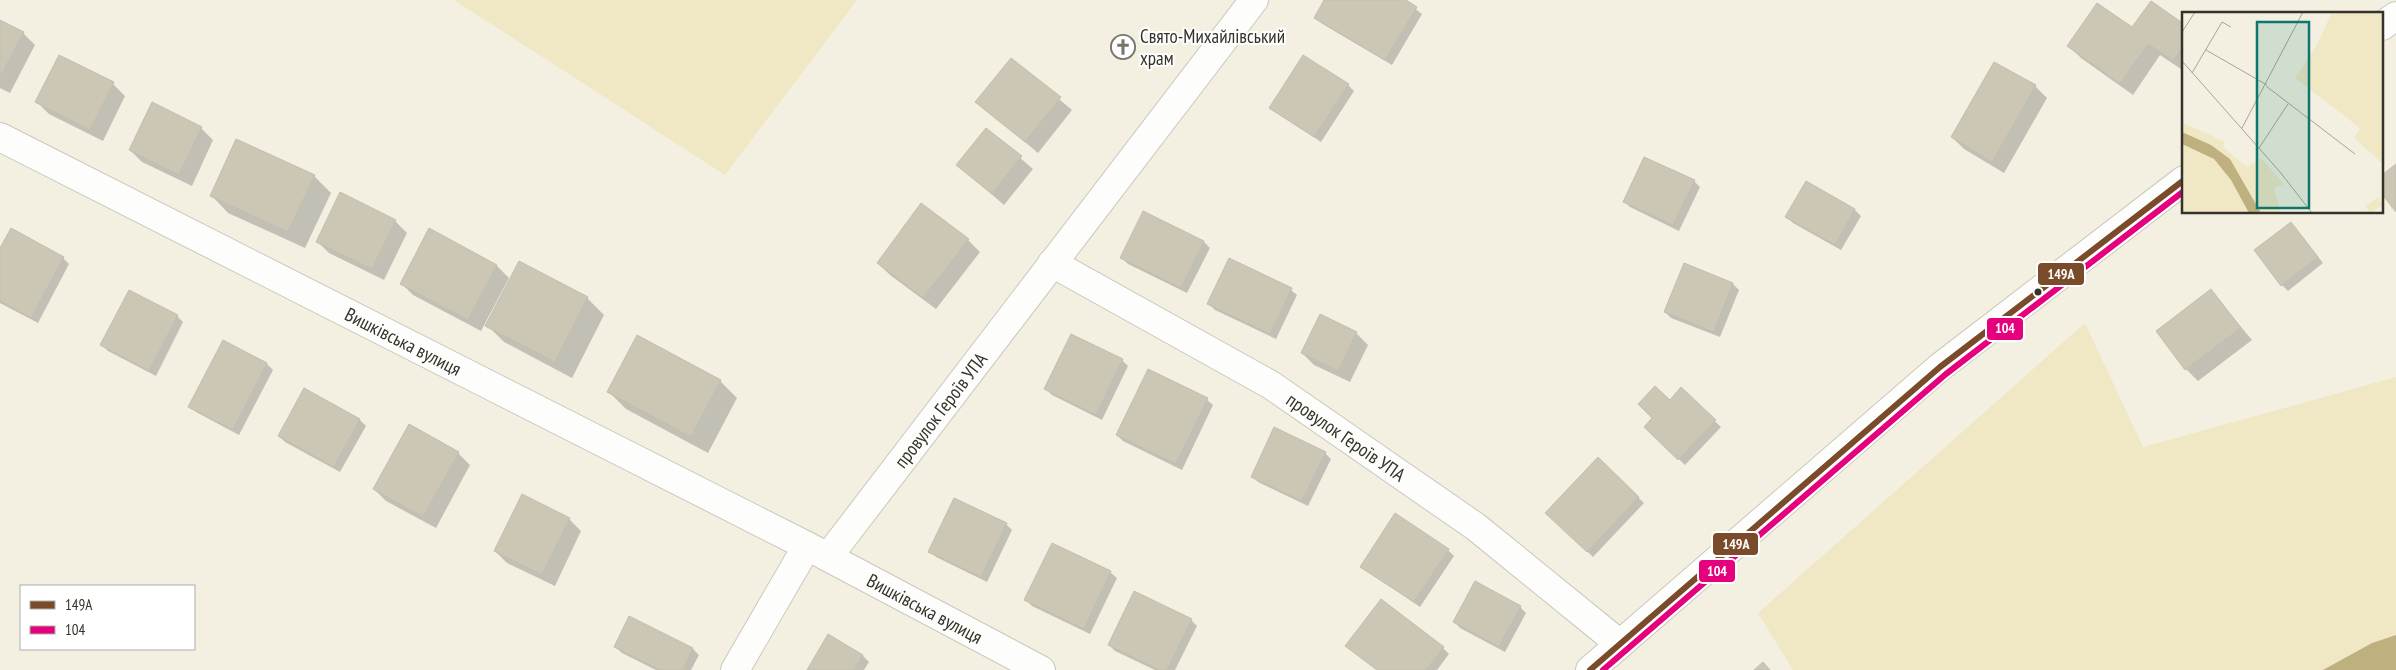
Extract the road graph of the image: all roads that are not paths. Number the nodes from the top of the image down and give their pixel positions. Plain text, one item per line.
1 (1254, 0) edge
2 (2396, 16) edge
3 (2384, 25) edge
4 (0, 137) edge
5 (2182, 182) edge
6 (1052, 263) junction
7 (817, 551) junction
8 (1620, 644) junction
9 (735, 670) edge
10 (1041, 670) edge
11 (1590, 670) edge

1 - 6 street, провулок Героїв УПА
2 - 3 street
4 - 7 street, Вишківська вулиця
5 - 8 street
6 - 7 street, провулок Героїв УПА
6 - 8 street, провулок Героїв УПА
7 - 9 street
7 - 10 street, Вишківська вулиця
8 - 11 street

